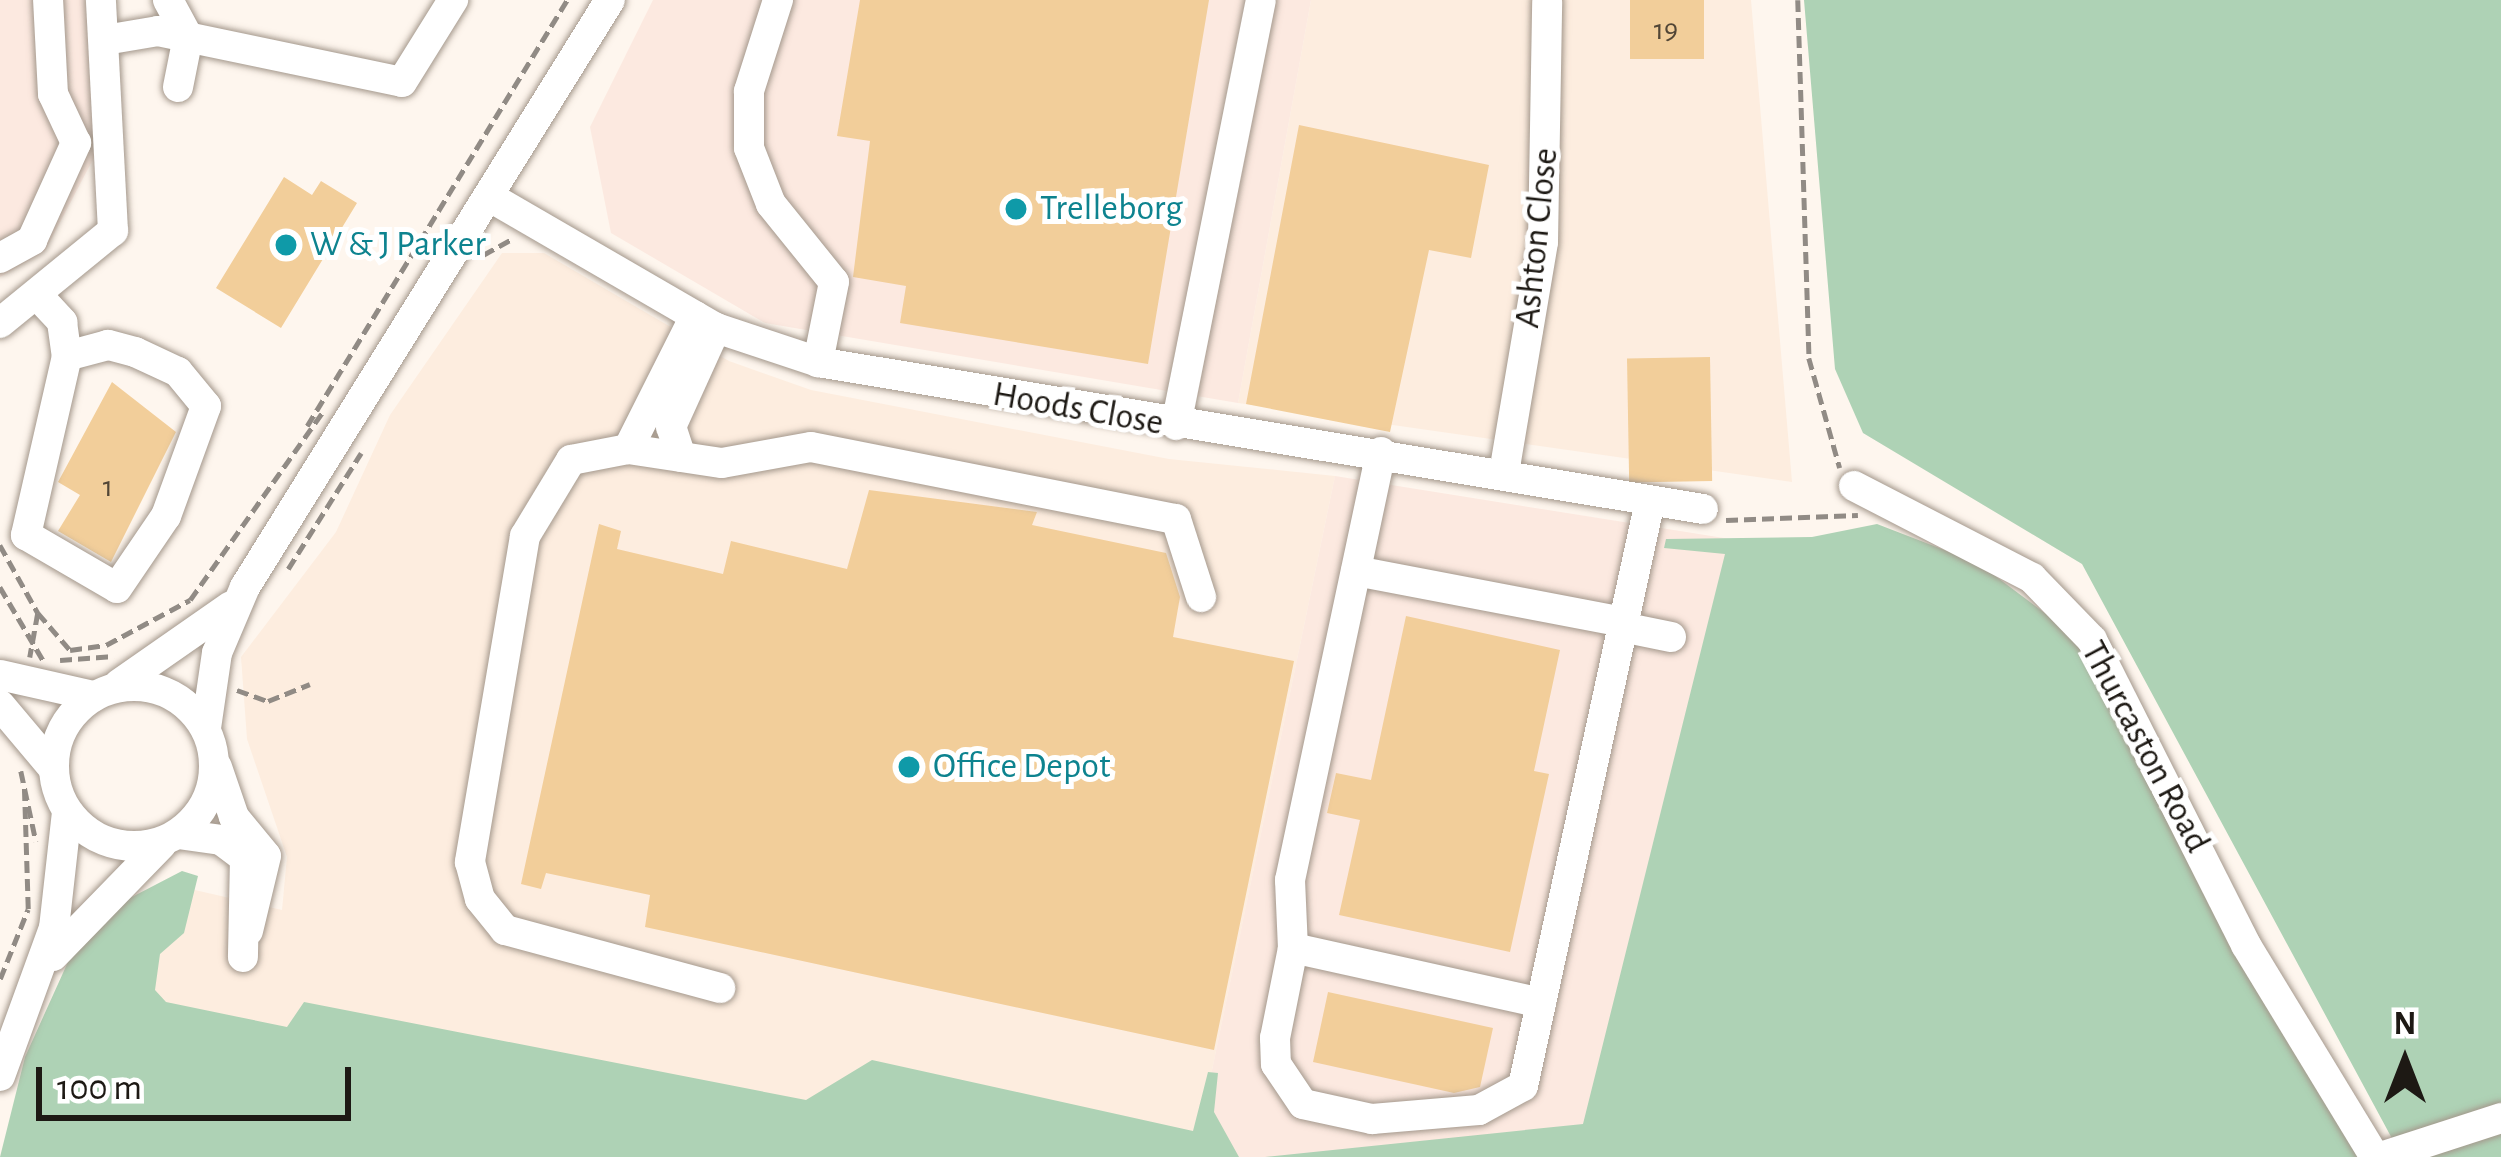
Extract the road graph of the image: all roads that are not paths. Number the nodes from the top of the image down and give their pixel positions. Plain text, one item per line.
1 (48, 0) edge
2 (101, 0) edge
3 (168, 0) edge
4 (453, 0) edge
5 (610, 0) edge
6 (778, 0) edge
7 (1262, 0) edge
8 (1547, 2) edge
9 (188, 37) junction
10 (105, 40) junction
11 (178, 87) dead end
12 (490, 197) junction
13 (0, 258) edge
14 (40, 298) junction
15 (0, 322) edge
16 (714, 326) junction
17 (67, 356) junction
18 (818, 362) junction
19 (1176, 425) junction
20 (628, 449) junction
21 (1381, 452) junction
22 (681, 457) junction
23 (1504, 473) junction
24 (1867, 496) road end
25 (1650, 501) junction
26 (1703, 509) road end
27 (1356, 571) junction
28 (245, 587) junction
29 (1201, 597) dead end
30 (1623, 624) junction
31 (1671, 638) dead end
32 (0, 674) edge
33 (100, 693) junction
34 (0, 706) edge
35 (210, 742) junction
36 (39, 773) junction
37 (67, 812) junction
38 (172, 837) junction
39 (1293, 948) junction
40 (41, 970) junction
41 (720, 988) dead end
42 (1541, 1003) junction
43 (0, 1076) edge
44 (2501, 1118) edge
45 (2378, 1157) edge

1 - 13 street
2 - 10 street
3 - 9 street
4 - 9 street
5 - 12 street
6 - 18 street
7 - 19 street
8 - 23 street, Ashton Close
9 - 10 street
9 - 11 street
10 - 14 street
12 - 16 street, Hoods Close
12 - 28 street
14 - 15 street
14 - 17 street
16 - 18 street, Hoods Close
16 - 20 street
16 - 22 street
17 - 17 street
18 - 19 street, Hoods Close
19 - 21 street, Hoods Close
20 - 22 street
20 - 41 street
21 - 23 street, Hoods Close
21 - 27 street
22 - 29 street
23 - 25 street, Hoods Close
24 - 45 street, Thurcaston Road
25 - 26 street, Hoods Close
25 - 30 street
27 - 30 street
27 - 39 street
28 - 33 street
28 - 35 street
30 - 31 street
30 - 42 street
32 - 33 street
33 - 35 street
33 - 36 street
34 - 36 street
35 - 38 street
35 - 38 street
36 - 37 street
37 - 38 street
37 - 40 street
38 - 40 street
39 - 42 street
39 - 42 street
40 - 43 street
44 - 45 street

